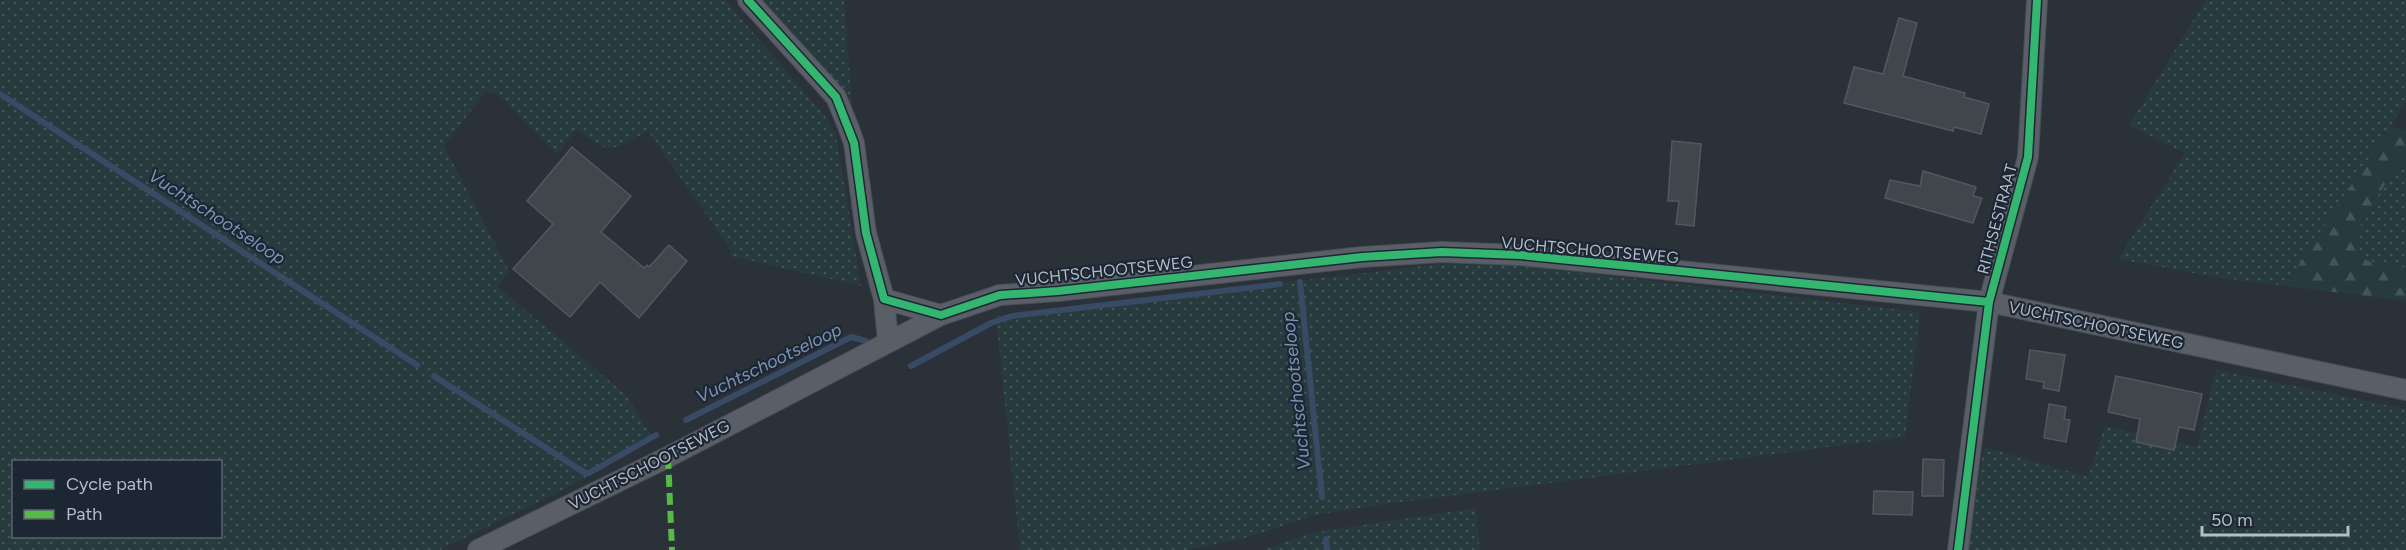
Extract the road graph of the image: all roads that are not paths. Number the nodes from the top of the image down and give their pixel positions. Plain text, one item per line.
1 (748, 0) edge
2 (2037, 0) edge
3 (884, 299) junction
4 (1989, 303) junction
5 (941, 315) junction
6 (888, 341) junction
7 (2406, 390) edge
8 (478, 550) edge
9 (1958, 550) edge

1 - 3 street
2 - 4 street, RITHSESTRAAT
3 - 5 street
3 - 6 street
4 - 5 street, VUCHTSCHOOTSEWEG
4 - 7 street, VUCHTSCHOOTSEWEG
4 - 9 street, RITHSESTRAAT
5 - 6 street, VUCHTSCHOOTSEWEG
6 - 8 street, VUCHTSCHOOTSEWEG

